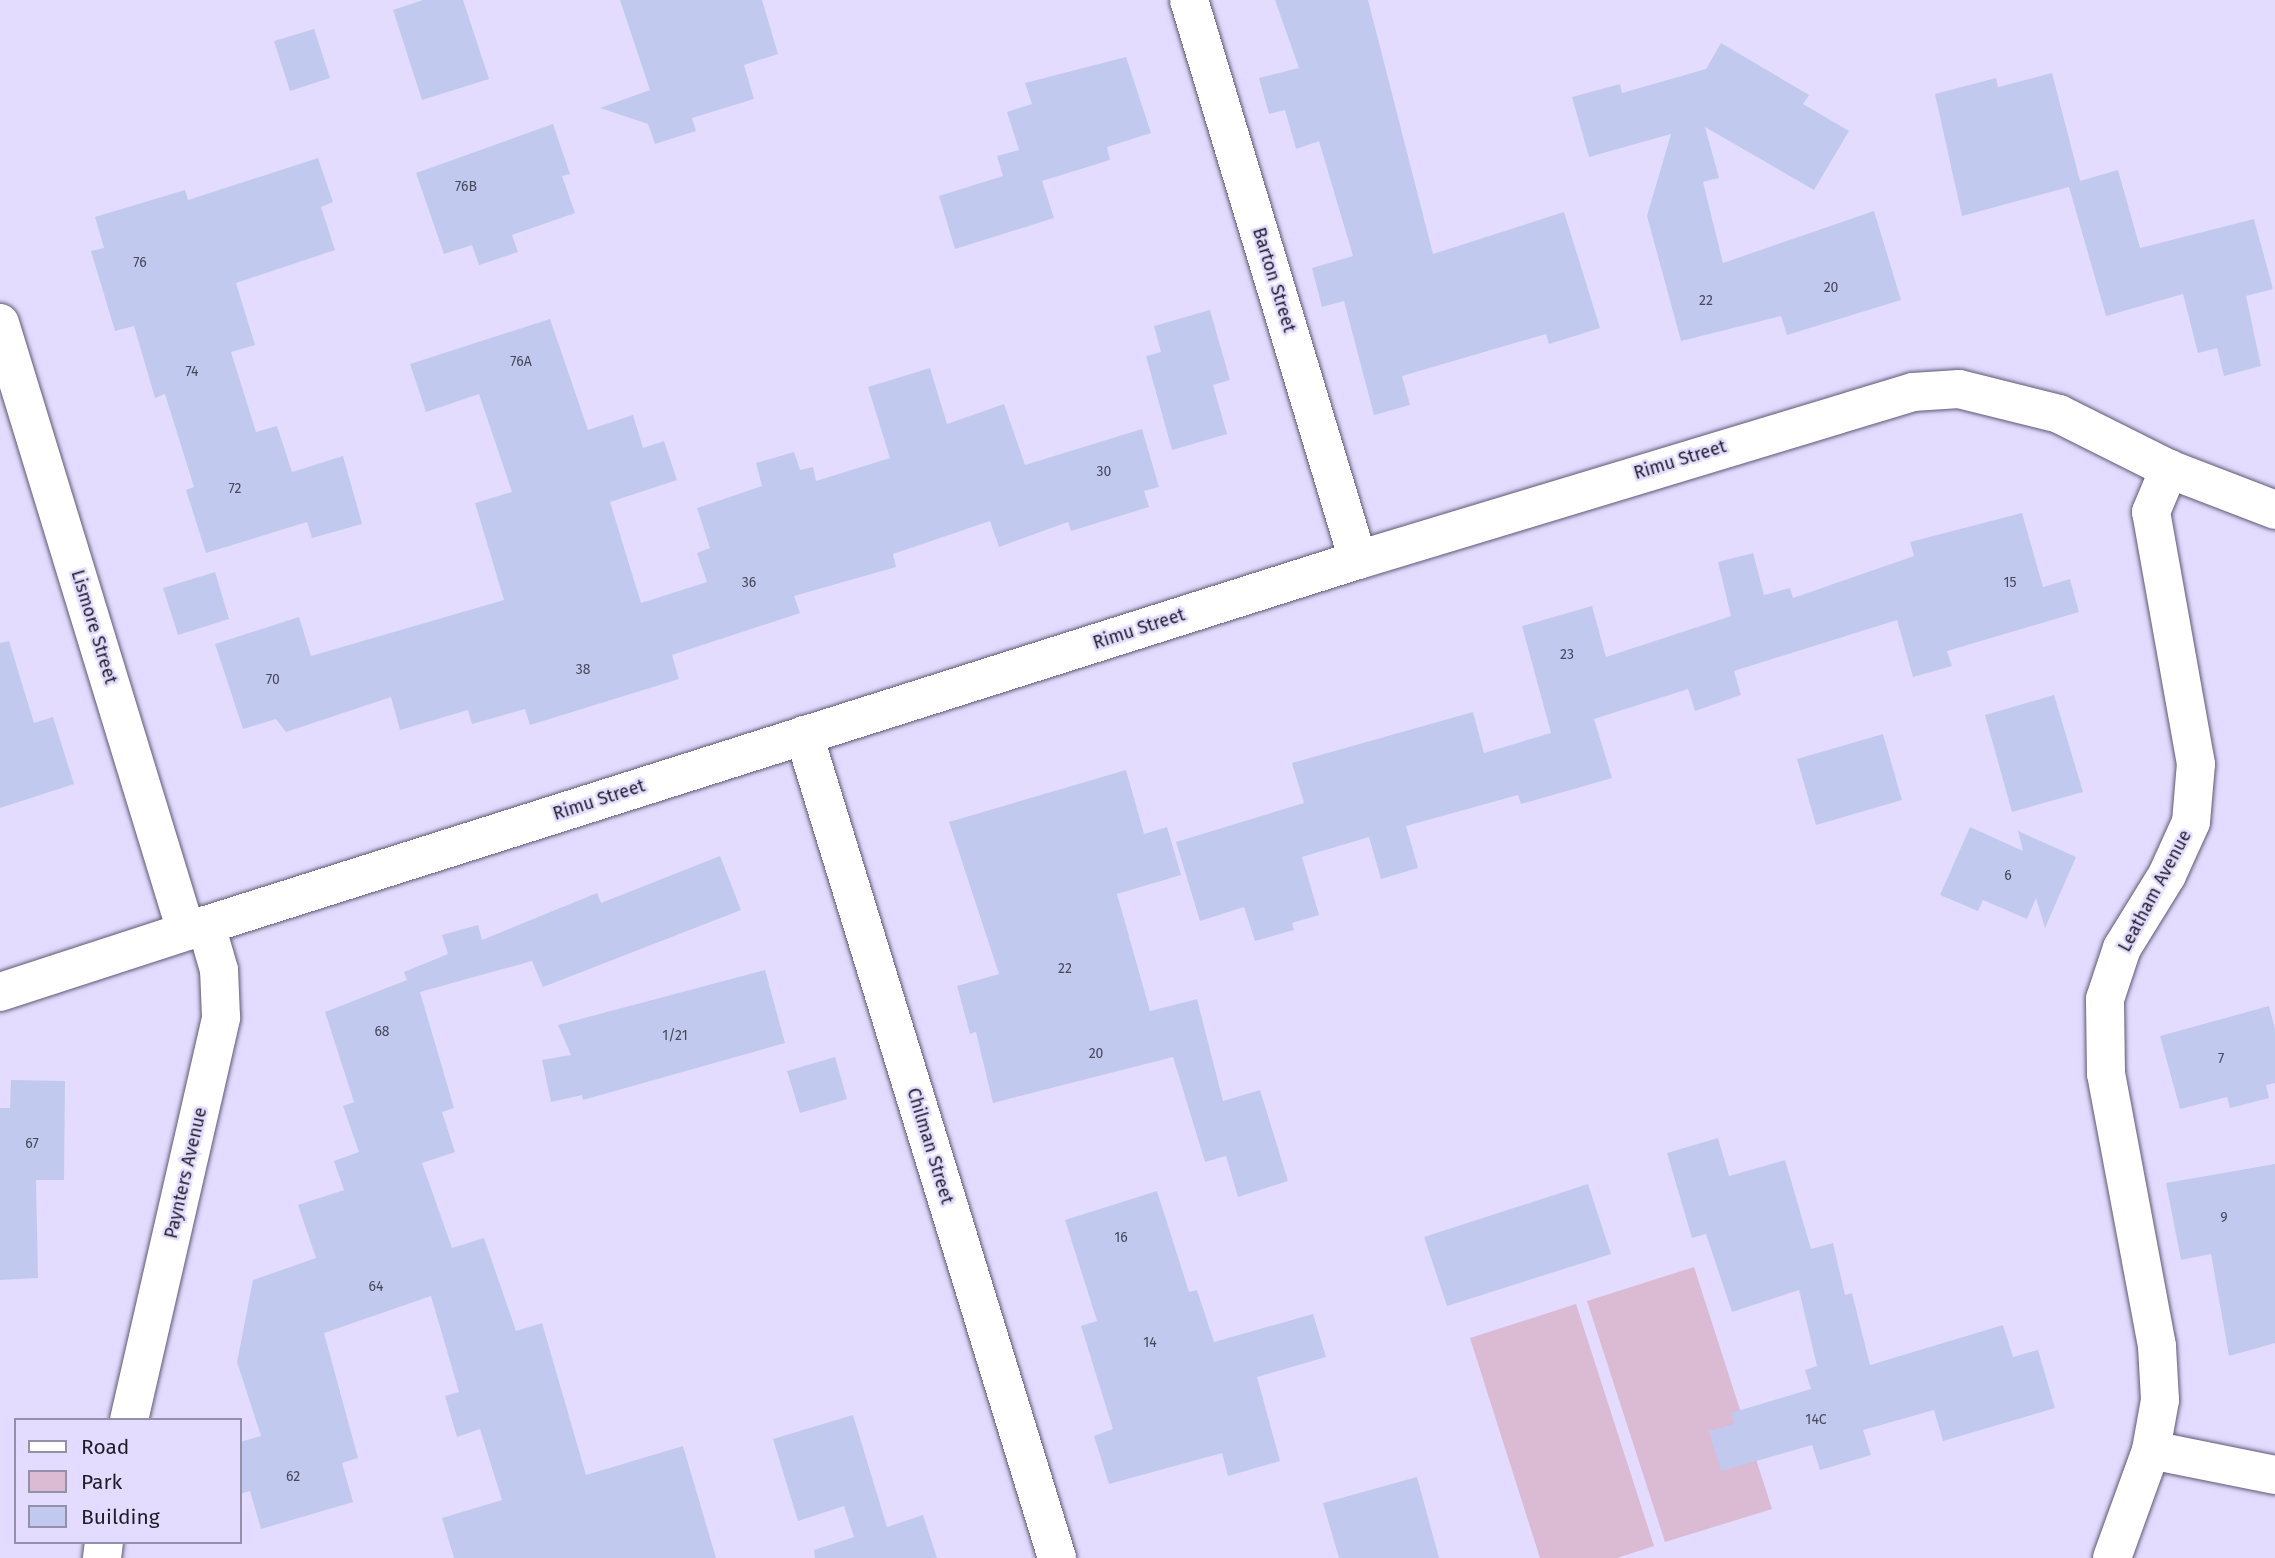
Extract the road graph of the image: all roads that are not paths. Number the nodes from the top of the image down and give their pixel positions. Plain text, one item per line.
1 (1189, 0) edge
2 (0, 323) edge
3 (2169, 469) junction
4 (2275, 510) edge
5 (1358, 560) junction
6 (804, 735) junction
7 (196, 928) junction
8 (0, 992) edge
9 (129, 1418) edge
10 (2151, 1450) junction
11 (2275, 1475) edge
12 (1056, 1558) edge
13 (2112, 1558) edge

1 - 5 street, Barton Street
2 - 7 street, Lismore Street
3 - 4 street, Rimu Street
3 - 5 street, Rimu Street
3 - 10 street, Leatham Avenue
5 - 6 street, Rimu Street
6 - 7 street, Rimu Street
6 - 12 street, Chilman Street
7 - 8 street, Rimu Street
7 - 9 street, Paynters Avenue
10 - 11 street
10 - 13 street, Leatham Avenue

